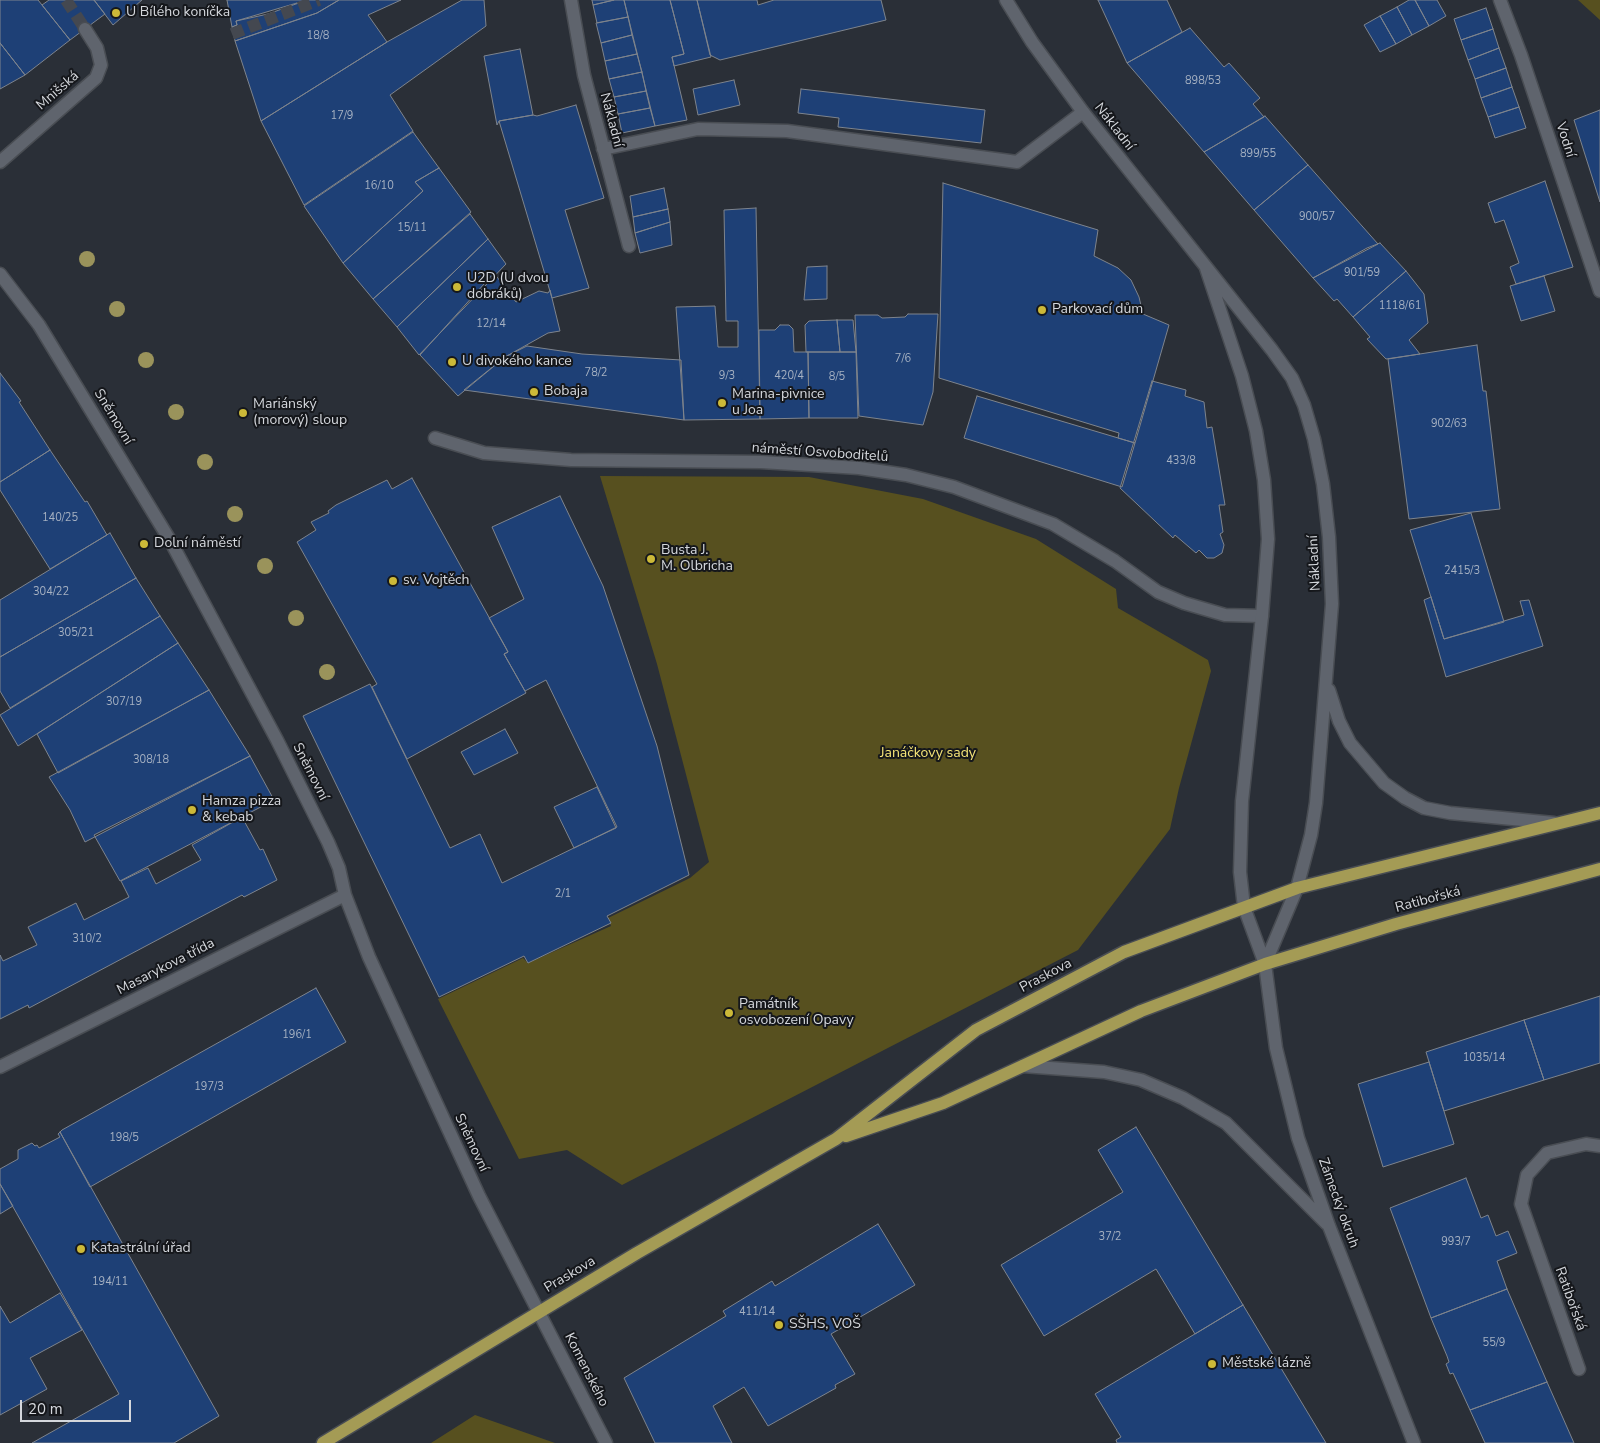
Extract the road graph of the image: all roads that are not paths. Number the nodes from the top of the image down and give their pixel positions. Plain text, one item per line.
1 (571, 0) edge
2 (1006, 0) edge
3 (1500, 0) edge
4 (85, 29) tunnel mouth
5 (1083, 112) junction
6 (603, 149) junction
7 (0, 162) edge
8 (629, 246) dead end
9 (1206, 268) junction
10 (0, 274) edge
11 (1600, 291) edge
12 (435, 438) dead end
13 (1262, 616) junction
14 (1327, 684) junction
15 (1600, 813) edge
16 (1554, 823) junction
17 (1600, 869) edge
18 (1297, 888) junction
19 (345, 895) junction
20 (1244, 907) junction
21 (1265, 964) junction
22 (1023, 1066) junction
23 (0, 1067) edge
24 (836, 1139) junction
25 (1600, 1146) edge
26 (1329, 1226) junction
27 (539, 1312) junction
28 (1579, 1369) dead end
29 (324, 1443) edge
30 (606, 1443) edge
31 (1414, 1443) edge

1 - 6 street, Nákladní
2 - 5 street, Nákladní
3 - 11 street, Vodní
4 - 7 street, Mnišská
5 - 6 street
5 - 9 street, Nákladní
6 - 8 street, Nákladní
9 - 13 street, Nákladní
9 - 14 street, Nákladní
10 - 19 street, Sněmovní
12 - 13 street, náměstí Osvoboditelů
13 - 20 street, Nákladní
14 - 16 street
14 - 18 street, Nákladní
15 - 16 main road
16 - 18 main road
17 - 21 main road, Ratibořská
18 - 20 main road, Praskova
18 - 21 street, Nákladní
19 - 23 street, Masarykova třída
19 - 27 street, Sněmovní
20 - 21 street, Zámecký okruh
20 - 24 main road, Praskova
21 - 22 main road, Praskova
21 - 26 street, Zámecký okruh
22 - 24 main road, Praskova
22 - 26 street
24 - 27 main road, Praskova
25 - 28 street, Ratibořská
26 - 31 street, Zámecký okruh
27 - 29 main road, Praskova
27 - 30 street, Komenského

